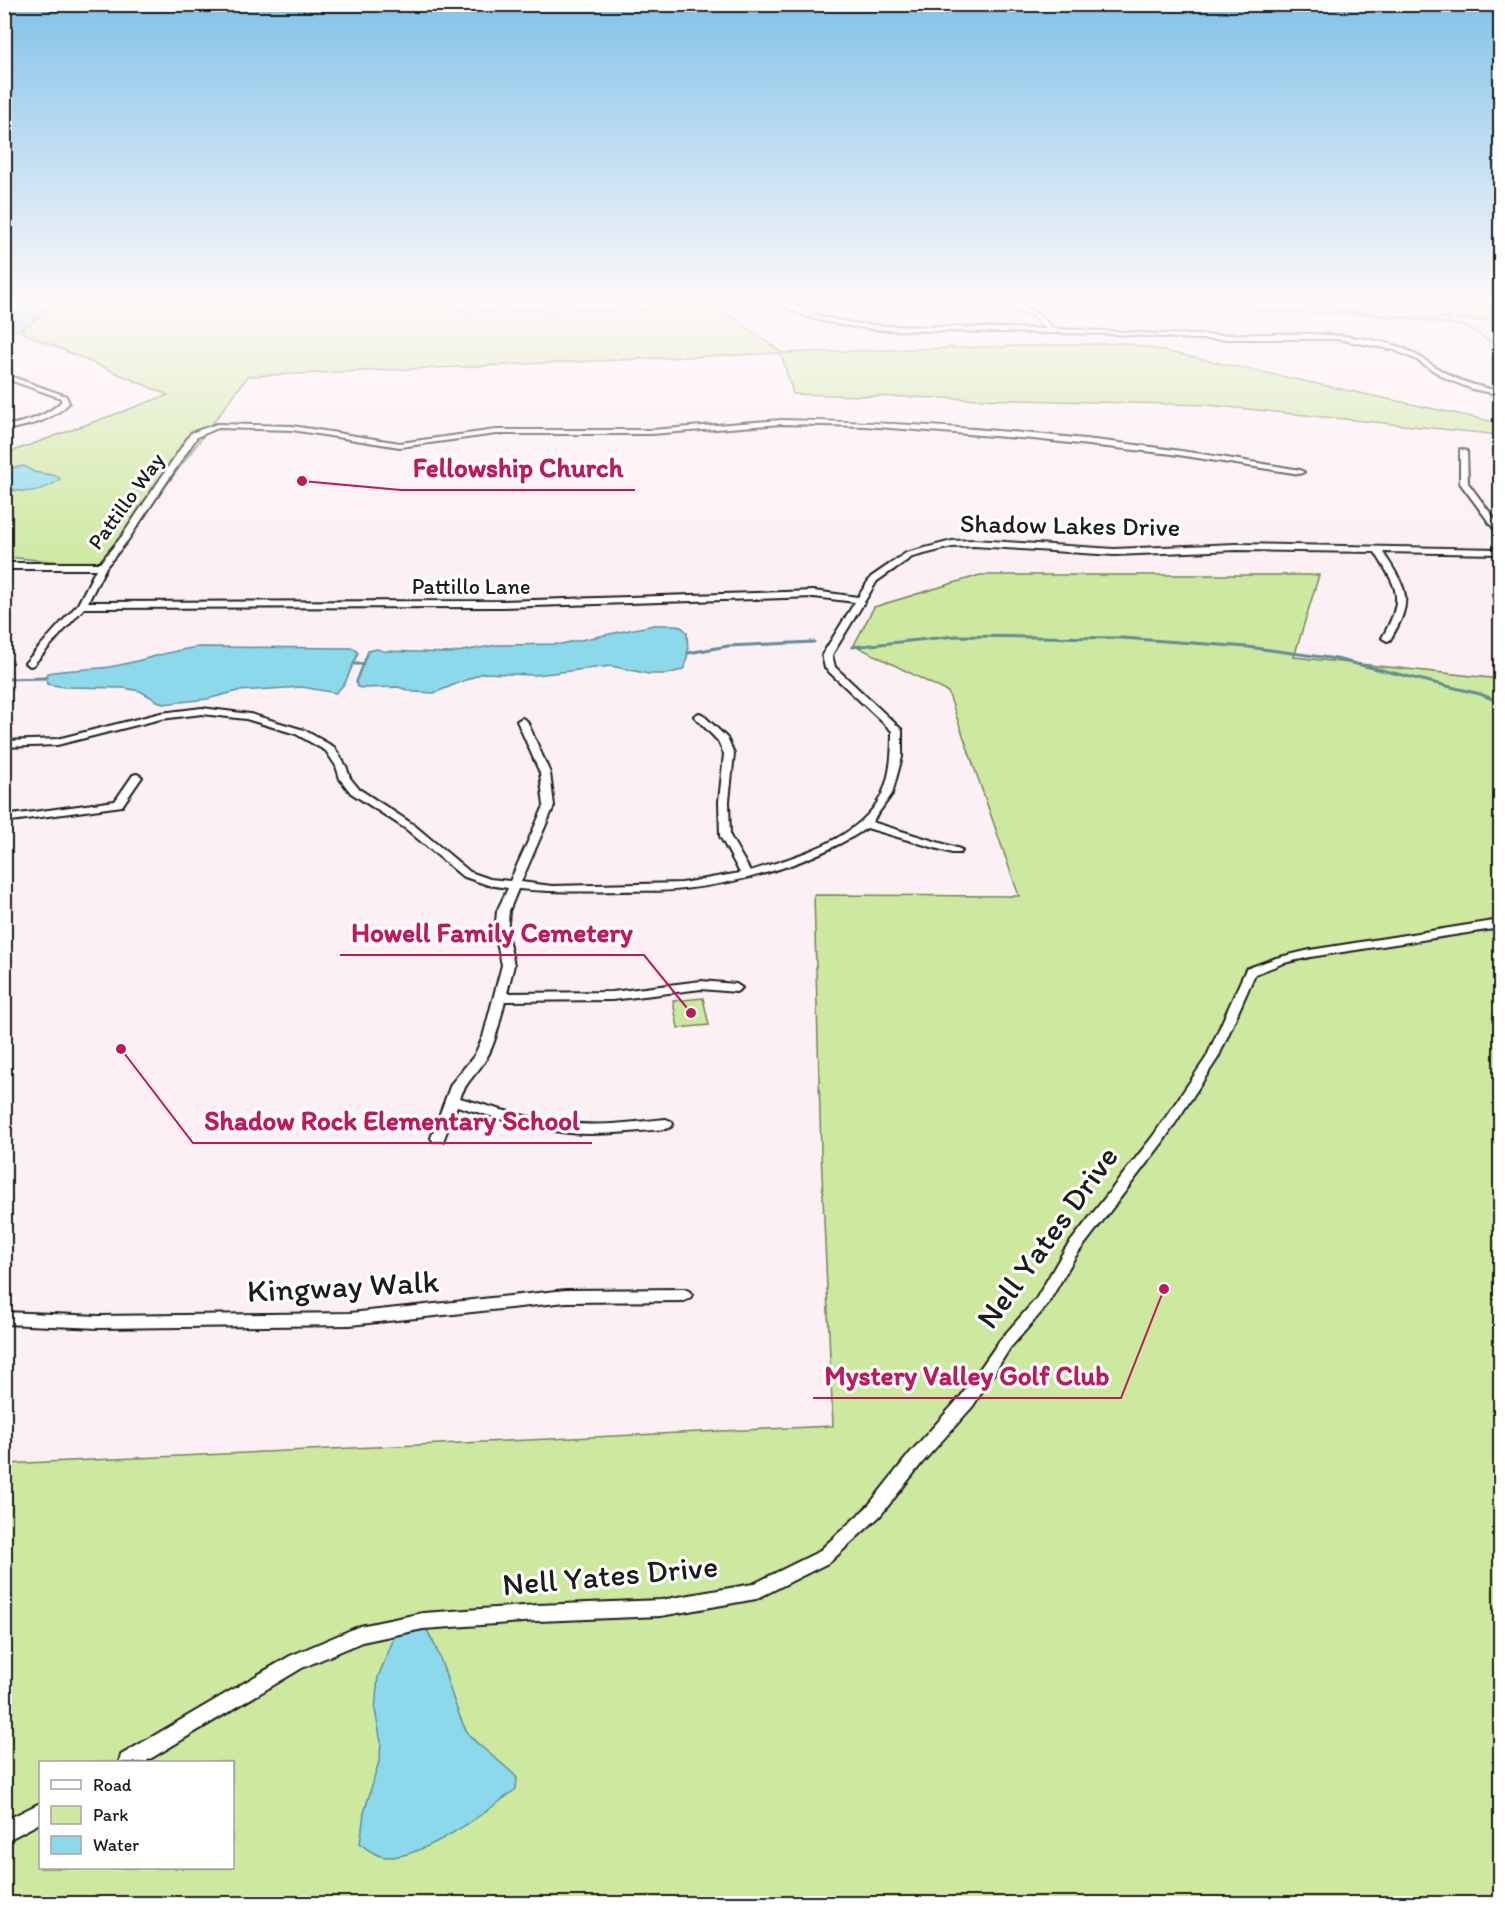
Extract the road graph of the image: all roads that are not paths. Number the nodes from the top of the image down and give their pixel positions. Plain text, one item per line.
1 (41, 389) edge
2 (1479, 389) edge
3 (1500, 393) edge
4 (4, 428) edge
5 (1463, 451) dead end
6 (1300, 472) dead end
7 (1500, 531) edge
8 (1378, 551) junction
9 (1500, 552) edge
10 (4, 566) edge
11 (102, 566) junction
12 (860, 600) junction
13 (82, 605) junction
14 (1387, 638) dead end
15 (30, 663) dead end
16 (699, 716) dead end
17 (522, 721) dead end
18 (4, 744) edge
19 (137, 777) dead end
20 (4, 819) edge
21 (866, 824) junction
22 (956, 851) dead end
23 (747, 875) junction
24 (514, 886) junction
25 (1500, 924) edge
26 (736, 988) dead end
27 (502, 997) junction
28 (452, 1100) junction
29 (666, 1124) dead end
30 (438, 1138) dead end
31 (684, 1295) dead end
32 (4, 1318) edge
33 (130, 1761) edge
34 (39, 1814) edge
35 (4, 1832) edge

1 - 4 street
2 - 3 street
5 - 7 street
6 - 11 street, Pattillo Way
8 - 9 street, Shadow Lakes Drive
8 - 12 street, Shadow Lakes Drive
8 - 14 street
10 - 11 street, Pattillo Way
11 - 13 street
12 - 13 street, Pattillo Lane
12 - 21 street, Shadow Lakes Drive
13 - 15 street
16 - 23 street
17 - 24 street
18 - 24 street, Shadow Lakes Drive
19 - 20 street
21 - 22 street
21 - 23 street, Shadow Lakes Drive
23 - 24 street, Shadow Lakes Drive
24 - 27 street
25 - 33 street, Nell Yates Drive
26 - 27 street
27 - 28 street
28 - 29 street
28 - 30 street
31 - 32 street, Kingway Walk
34 - 35 street

